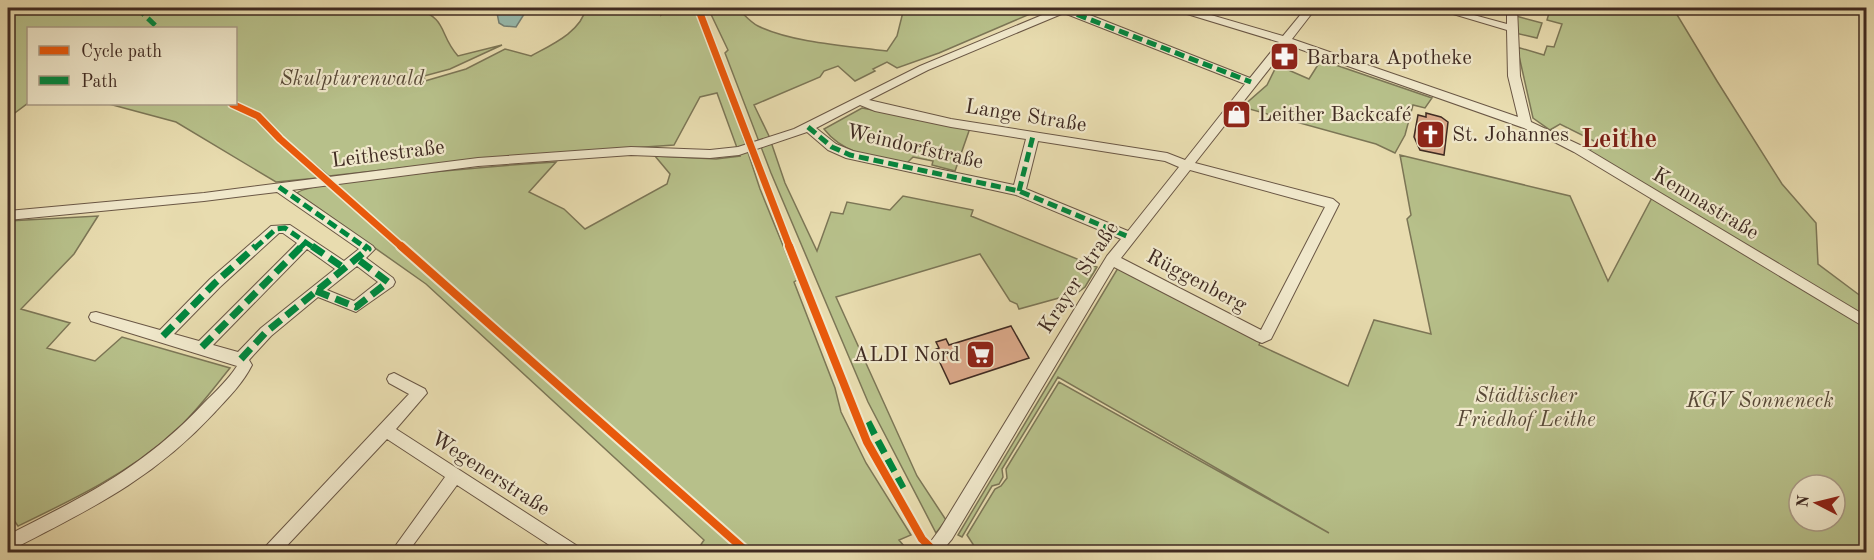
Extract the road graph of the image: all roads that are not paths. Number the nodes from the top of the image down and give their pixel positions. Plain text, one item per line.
1 (1065, 8) edge
2 (1178, 8) edge
3 (1311, 8) edge
4 (1438, 8) edge
5 (1512, 8) edge
6 (1511, 28) junction
7 (1284, 40) junction
8 (1251, 82) junction
9 (860, 101) junction
10 (1526, 123) junction
11 (808, 127) junction
12 (1033, 136) junction
13 (1186, 165) junction
14 (279, 187) junction
15 (1019, 191) junction
16 (8, 215) edge
17 (1129, 237) junction
18 (306, 242) junction
19 (356, 258) junction
20 (1112, 260) junction
21 (344, 268) junction
22 (315, 291) junction
23 (96, 317) dead end
24 (1866, 323) edge
25 (163, 336) junction
26 (1262, 337) joint
27 (202, 347) junction
28 (241, 359) junction
29 (394, 379) dead end
30 (386, 429) junction
31 (456, 474) junction
32 (11, 546) edge
33 (272, 552) edge
34 (399, 552) edge
35 (573, 552) edge
36 (931, 552) edge

1 - 8 street
1 - 9 street, Leithestraße
2 - 7 street, Kemnastraße
3 - 7 street, Krayer Straße
4 - 6 street
5 - 6 street
6 - 10 street
7 - 8 street, Krayer Straße
7 - 10 street, Kemnastraße
8 - 13 street, Krayer Straße
9 - 11 street, Leithestraße
9 - 12 street, Lange Straße
10 - 24 street, Kemnastraße
11 - 14 street, Leithestraße
11 - 15 street, Weindorfstraße
12 - 13 street, Lange Straße
12 - 15 street
13 - 17 street, Krayer Straße
13 - 26 street, Lange Straße
14 - 16 street, Leithestraße
14 - 19 street
15 - 17 street, Weindorfstraße
17 - 20 street, Krayer Straße
18 - 21 street
18 - 25 street
18 - 27 street
19 - 21 street
19 - 22 street
20 - 26 street, Rüggenberg
20 - 36 street, Krayer Straße
21 - 22 street
22 - 28 street
23 - 25 street
25 - 27 street
27 - 28 street
28 - 32 street
29 - 30 street
30 - 31 street, Wegenerstraße
30 - 33 street
31 - 34 street
31 - 35 street, Wegenerstraße

